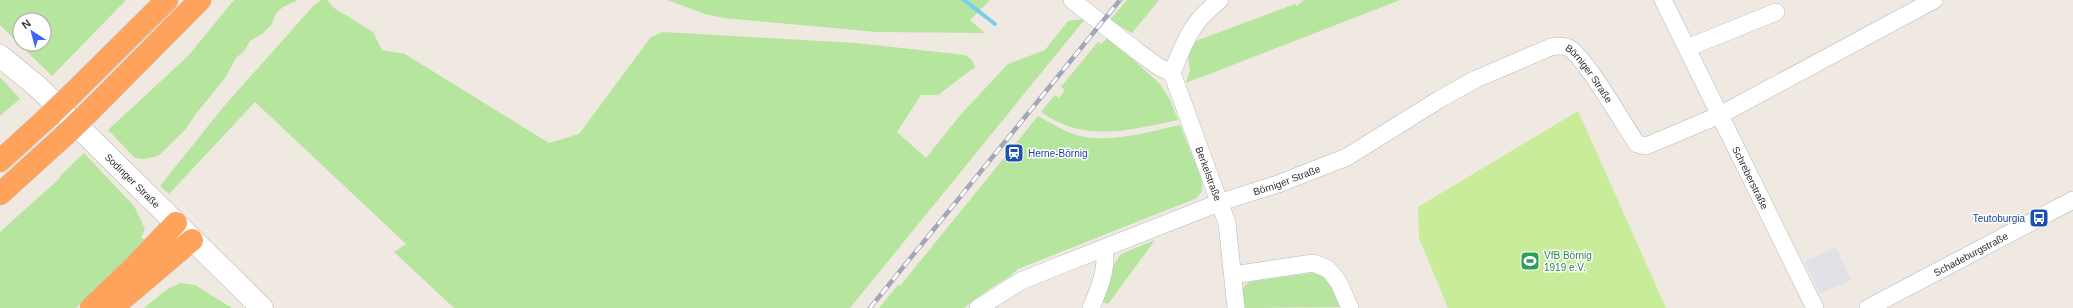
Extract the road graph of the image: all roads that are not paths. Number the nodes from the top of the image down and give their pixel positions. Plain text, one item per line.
1 (146, 0) edge
2 (167, 0) edge
3 (200, 0) edge
4 (1072, 0) edge
5 (1220, 0) edge
6 (1663, 0) edge
7 (1934, 0) edge
8 (1776, 12) dead end
9 (1687, 48) junction
10 (0, 56) edge
11 (1172, 73) junction
12 (77, 90) junction
13 (1720, 115) junction
14 (0, 161) edge
15 (0, 194) edge
16 (2073, 200) edge
17 (1221, 202) junction
18 (176, 223) junction
19 (192, 240) junction
20 (1104, 248) junction
21 (1233, 276) junction
22 (91, 308) edge
23 (112, 308) edge
24 (262, 308) edge
25 (978, 308) edge
26 (1091, 308) edge
27 (1236, 308) edge
28 (1350, 308) edge
29 (1814, 308) edge
30 (1868, 308) edge

1 - 12 highway
2 - 12 highway
3 - 15 highway, bridge
4 - 11 street
5 - 11 street
6 - 9 street, Schreberstraße
7 - 13 street, Börniger Straße
8 - 9 street
9 - 13 street, Schreberstraße
10 - 18 main road, Sodinger Straße
11 - 17 street, Berkelstraße
12 - 14 highway, bridge
13 - 17 street, Börniger Straße
13 - 29 street, Schreberstraße
16 - 30 street, Schadeburgstraße
17 - 20 street, Berkelstraße
17 - 21 street
18 - 19 main road, Sodinger Straße
18 - 22 highway
19 - 23 highway
19 - 24 main road, Sodinger Straße
20 - 25 street, Berkelstraße
20 - 26 street
21 - 27 street
21 - 28 street

